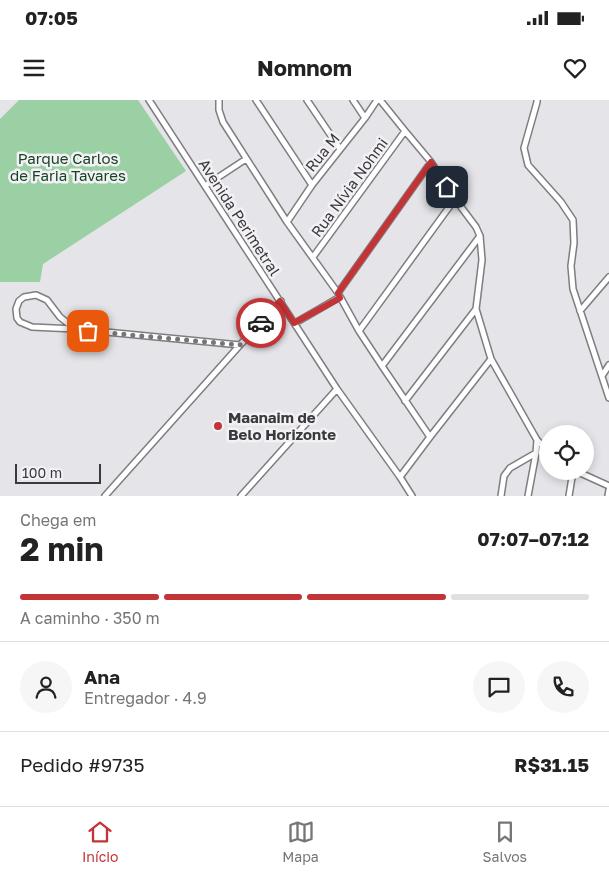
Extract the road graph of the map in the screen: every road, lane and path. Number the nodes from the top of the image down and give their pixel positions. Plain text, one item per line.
1 (149, 100) edge
2 (219, 100) edge
3 (256, 100) edge
4 (307, 100) edge
5 (353, 100) edge
6 (379, 100) edge
7 (537, 100) edge
8 (365, 118) junction
9 (405, 131) junction
10 (340, 149) junction
11 (246, 158) junction
12 (431, 162) junction
13 (312, 185) junction
14 (205, 186) junction
15 (455, 199) junction
16 (287, 222) junction
17 (480, 236) junction
18 (313, 257) junction
19 (609, 277) edge
20 (339, 295) junction
21 (280, 301) junction
22 (476, 309) junction
23 (580, 311) junction
24 (294, 323) junction
25 (75, 329) junction
26 (359, 331) junction
27 (240, 345) junction
28 (491, 359) junction
29 (609, 365) edge
30 (382, 366) junction
31 (602, 376) junction
32 (337, 389) junction
33 (609, 398) edge
34 (405, 400) junction
35 (430, 437) junction
36 (536, 440) junction
37 (539, 443) edge
38 (536, 452) junction
39 (400, 477) junction
40 (572, 480) edge
41 (594, 480) edge
42 (609, 486) edge
43 (609, 490) edge
44 (409, 495) edge
45 (105, 496) edge
46 (241, 496) edge
47 (501, 496) edge
48 (528, 496) edge
49 (569, 496) edge
50 (608, 496) edge

1 - 14 street, Avenida Perimetral
2 - 11 street
3 - 13 street
4 - 10 street
5 - 8 street
6 - 8 street, Rua M
6 - 9 street
7 - 23 street
8 - 10 street, Rua M
9 - 12 street
9 - 18 street, Rua Nívia Nohmi
10 - 13 street, Rua M
11 - 14 street
11 - 16 street
12 - 15 street
12 - 20 street
13 - 16 street, Rua M
14 - 21 street, Avenida Perimetral
15 - 17 street
15 - 26 street
16 - 18 street
17 - 22 street
17 - 30 street
18 - 20 street
19 - 23 street
20 - 24 street
20 - 26 street
21 - 24 street, Avenida Perimetral
21 - 27 street
22 - 28 street
22 - 34 street
23 - 31 street
24 - 32 street, Avenida Perimetral
25 - 25 street
25 - 27 street
26 - 30 street
27 - 45 street
28 - 35 street
28 - 36 street
29 - 31 street
30 - 34 street
31 - 33 street
32 - 39 street, Avenida Perimetral
32 - 46 street
34 - 35 street
35 - 39 street
36 - 37 street
36 - 38 street
38 - 47 street
38 - 48 street
39 - 44 street, Avenida Perimetral
40 - 49 street
41 - 42 street
43 - 50 street

